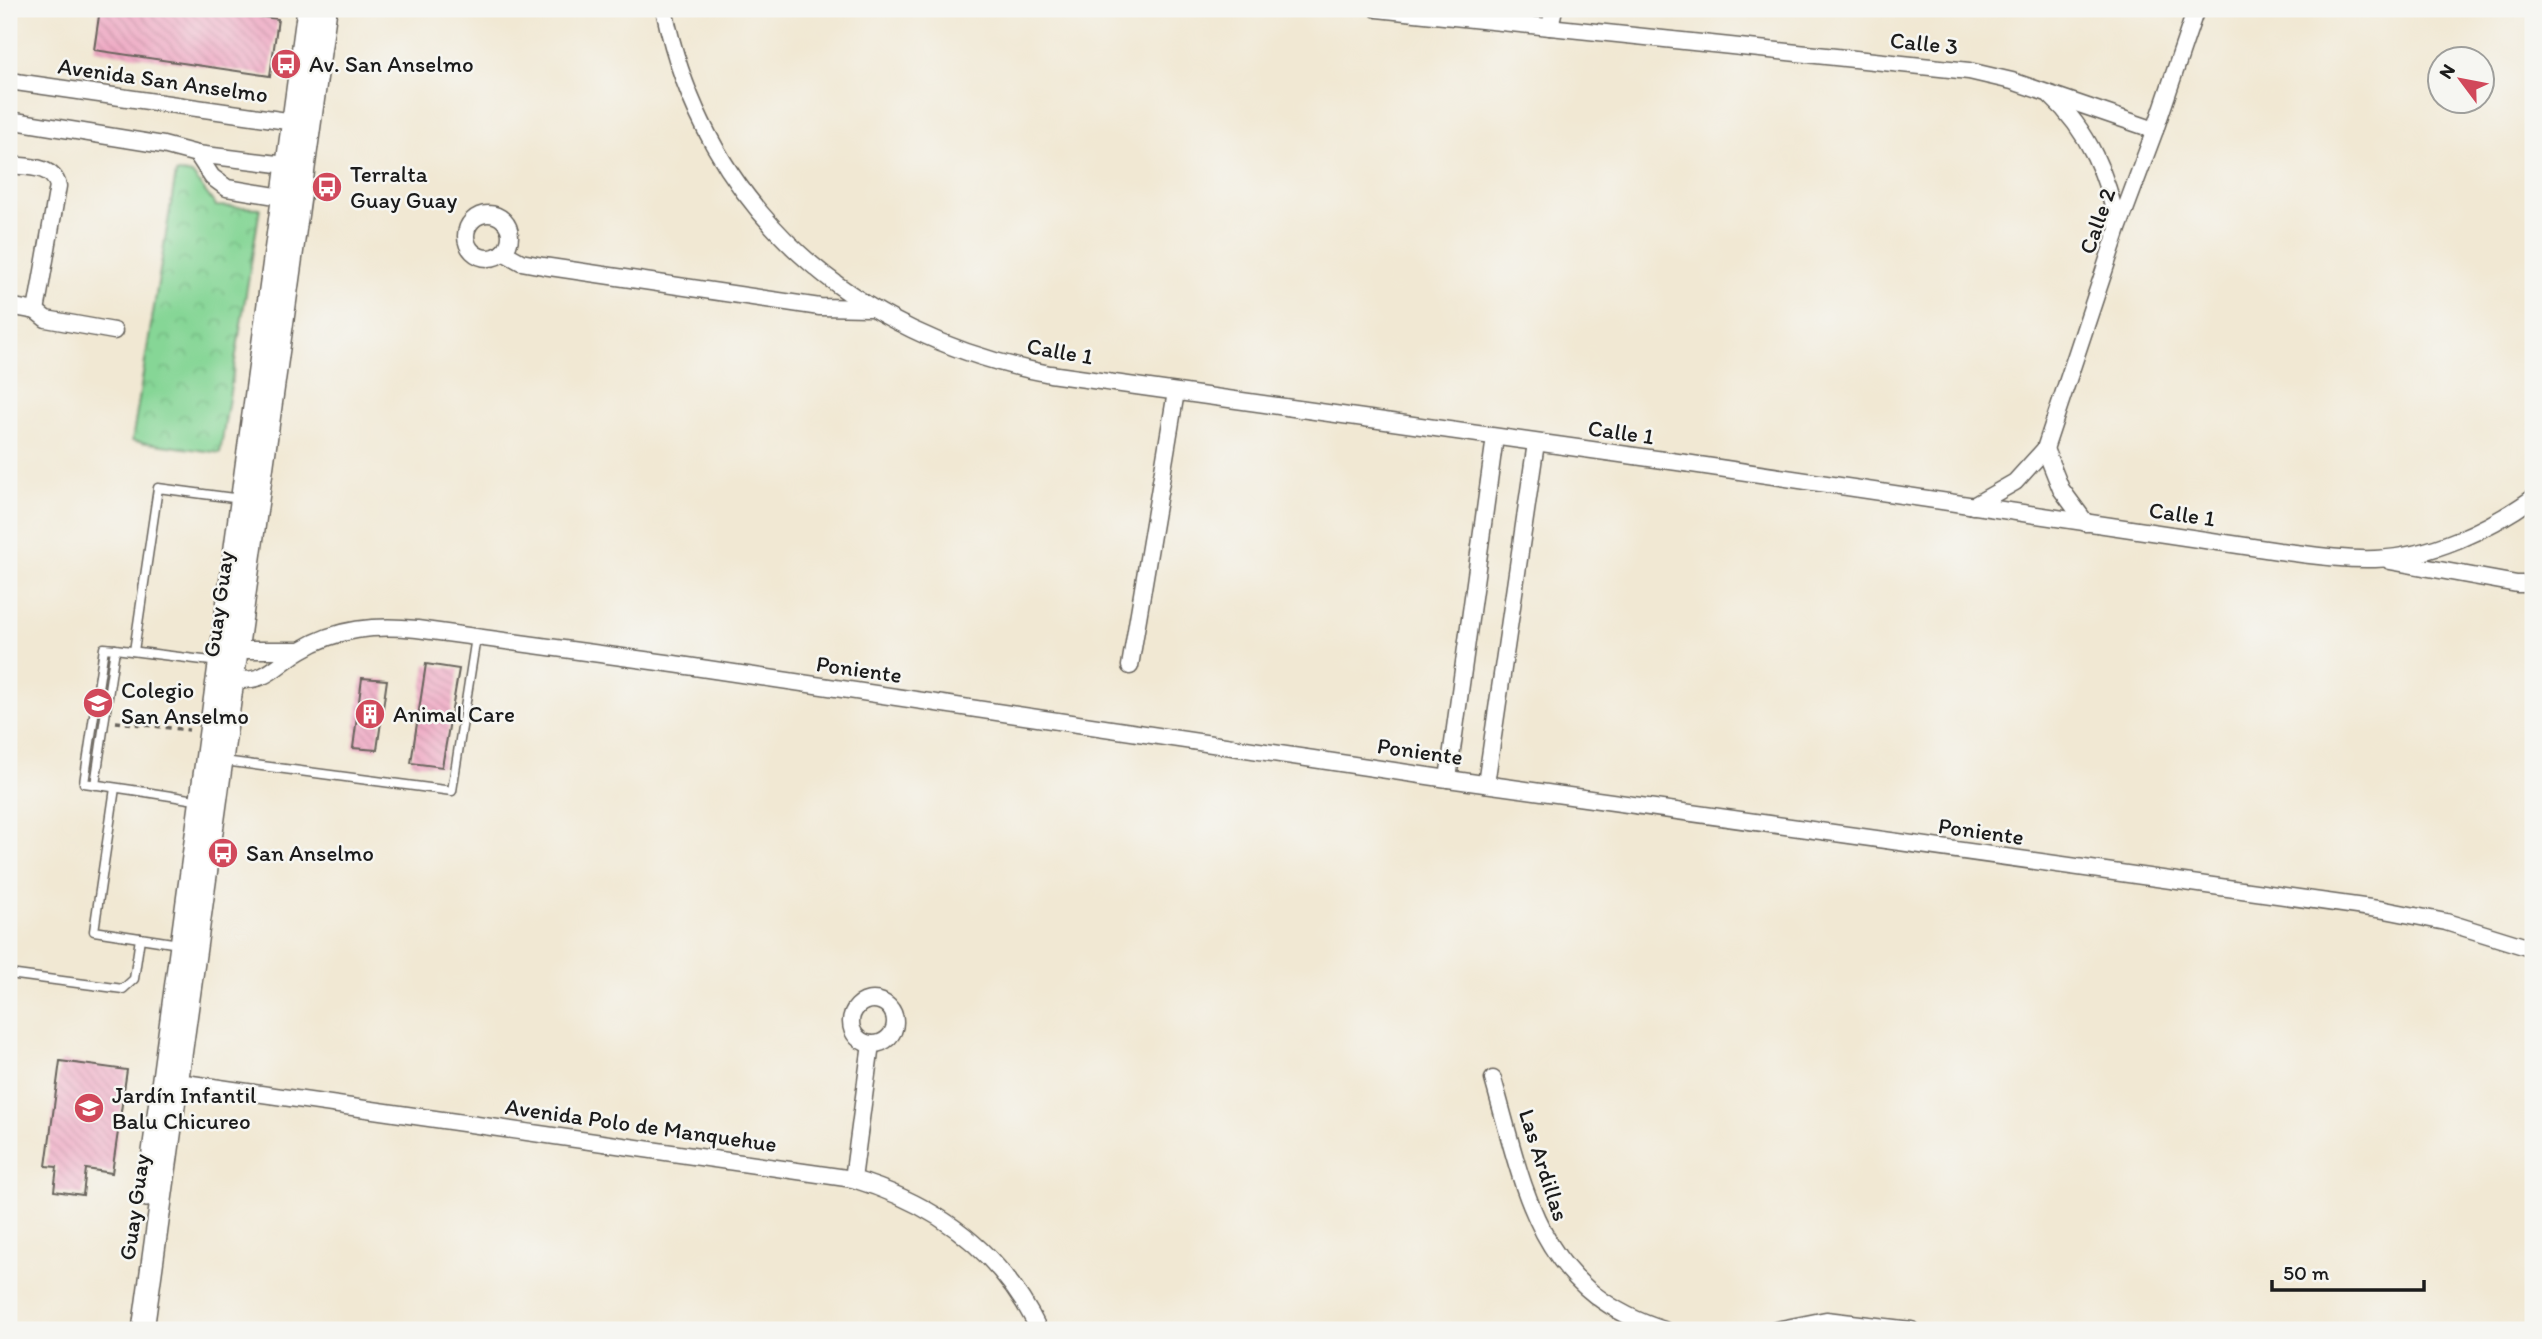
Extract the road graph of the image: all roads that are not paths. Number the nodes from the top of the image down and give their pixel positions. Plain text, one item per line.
1 (664, 9) edge
2 (1377, 9) edge
3 (1554, 9) edge
4 (2196, 9) edge
5 (319, 12) edge
6 (1550, 27) junction
7 (9, 81) edge
8 (2046, 91) junction
9 (9, 120) edge
10 (301, 123) junction
11 (2155, 130) junction
12 (197, 154) junction
13 (9, 165) edge
14 (286, 165) junction
15 (282, 197) junction
16 (2118, 229) junction
17 (503, 252) dead end
18 (9, 306) edge
19 (869, 308) junction
20 (36, 311) junction
21 (114, 331) dead end
22 (1176, 392) junction
23 (1495, 437) junction
24 (1536, 443) junction
25 (2045, 449) junction
26 (2533, 498) edge
27 (250, 501) junction
28 (1973, 506) junction
29 (2086, 523) junction
30 (2378, 559) junction
31 (2533, 584) edge
32 (476, 637) junction
33 (115, 649) junction
34 (237, 650) junction
35 (300, 650) junction
36 (134, 651) junction
37 (219, 662) junction
38 (1130, 666) dead end
39 (234, 680) junction
40 (222, 761) junction
41 (1448, 779) junction
42 (1486, 784) junction
43 (95, 785) junction
44 (115, 788) junction
45 (209, 802) junction
46 (139, 938) junction
47 (189, 945) junction
48 (2533, 949) edge
49 (9, 974) edge
50 (871, 1044) dead end
51 (1493, 1079) dead end
52 (178, 1082) junction
53 (853, 1179) junction
54 (137, 1330) edge
55 (143, 1330) edge
56 (1039, 1330) edge
57 (1664, 1330) edge
58 (1776, 1330) edge
59 (1911, 1330) edge

1 - 19 street, Calle 1
2 - 6 street, Calle 3
3 - 6 street
4 - 11 street, Calle 2
5 - 10 street, Guay Guay
6 - 8 street, Calle 3
7 - 10 street, Avenida San Anselmo
8 - 11 street, Calle 3
8 - 16 street, Calle 3
9 - 12 street
10 - 14 street, Guay Guay
10 - 27 street, Guay Guay
11 - 16 street, Calle 2
12 - 14 street
12 - 15 street
13 - 20 street
14 - 15 street, Guay Guay
15 - 27 street, Guay Guay
16 - 25 street, Calle 2
17 - 19 street, Calle 1
18 - 20 street
19 - 22 street, Calle 1
20 - 21 street
22 - 23 street, Calle 1
22 - 38 street
23 - 24 street, Calle 1
23 - 41 street
24 - 28 street, Calle 1
24 - 42 street
25 - 28 street, Calle 2
25 - 29 street
26 - 30 street, Calle 1
27 - 34 street, Guay Guay
27 - 36 lane
27 - 37 street, Guay Guay
28 - 29 street, Calle 1
29 - 30 street, Calle 1
30 - 31 street, Calle 1
32 - 35 street, Poniente
32 - 40 lane
32 - 41 street, Poniente
33 - 36 lane
33 - 43 lane
33 - 43 lane
34 - 35 street, Poniente
34 - 37 street
34 - 39 street, Guay Guay
35 - 39 street, Poniente
36 - 37 lane
37 - 39 street
37 - 45 street, Guay Guay
39 - 40 street, Guay Guay
40 - 45 street, Guay Guay
41 - 42 street, Poniente
42 - 48 street, Poniente
43 - 44 lane
44 - 45 lane
44 - 46 lane
45 - 47 street, Guay Guay
46 - 47 lane
46 - 49 lane
47 - 52 street, Guay Guay
47 - 54 street, Guay Guay
50 - 53 street
51 - 57 street, Las Ardillas
52 - 53 street, Avenida Polo de Manquehue
52 - 55 street, Guay Guay
53 - 56 street, Avenida Polo de Manquehue
58 - 59 street

